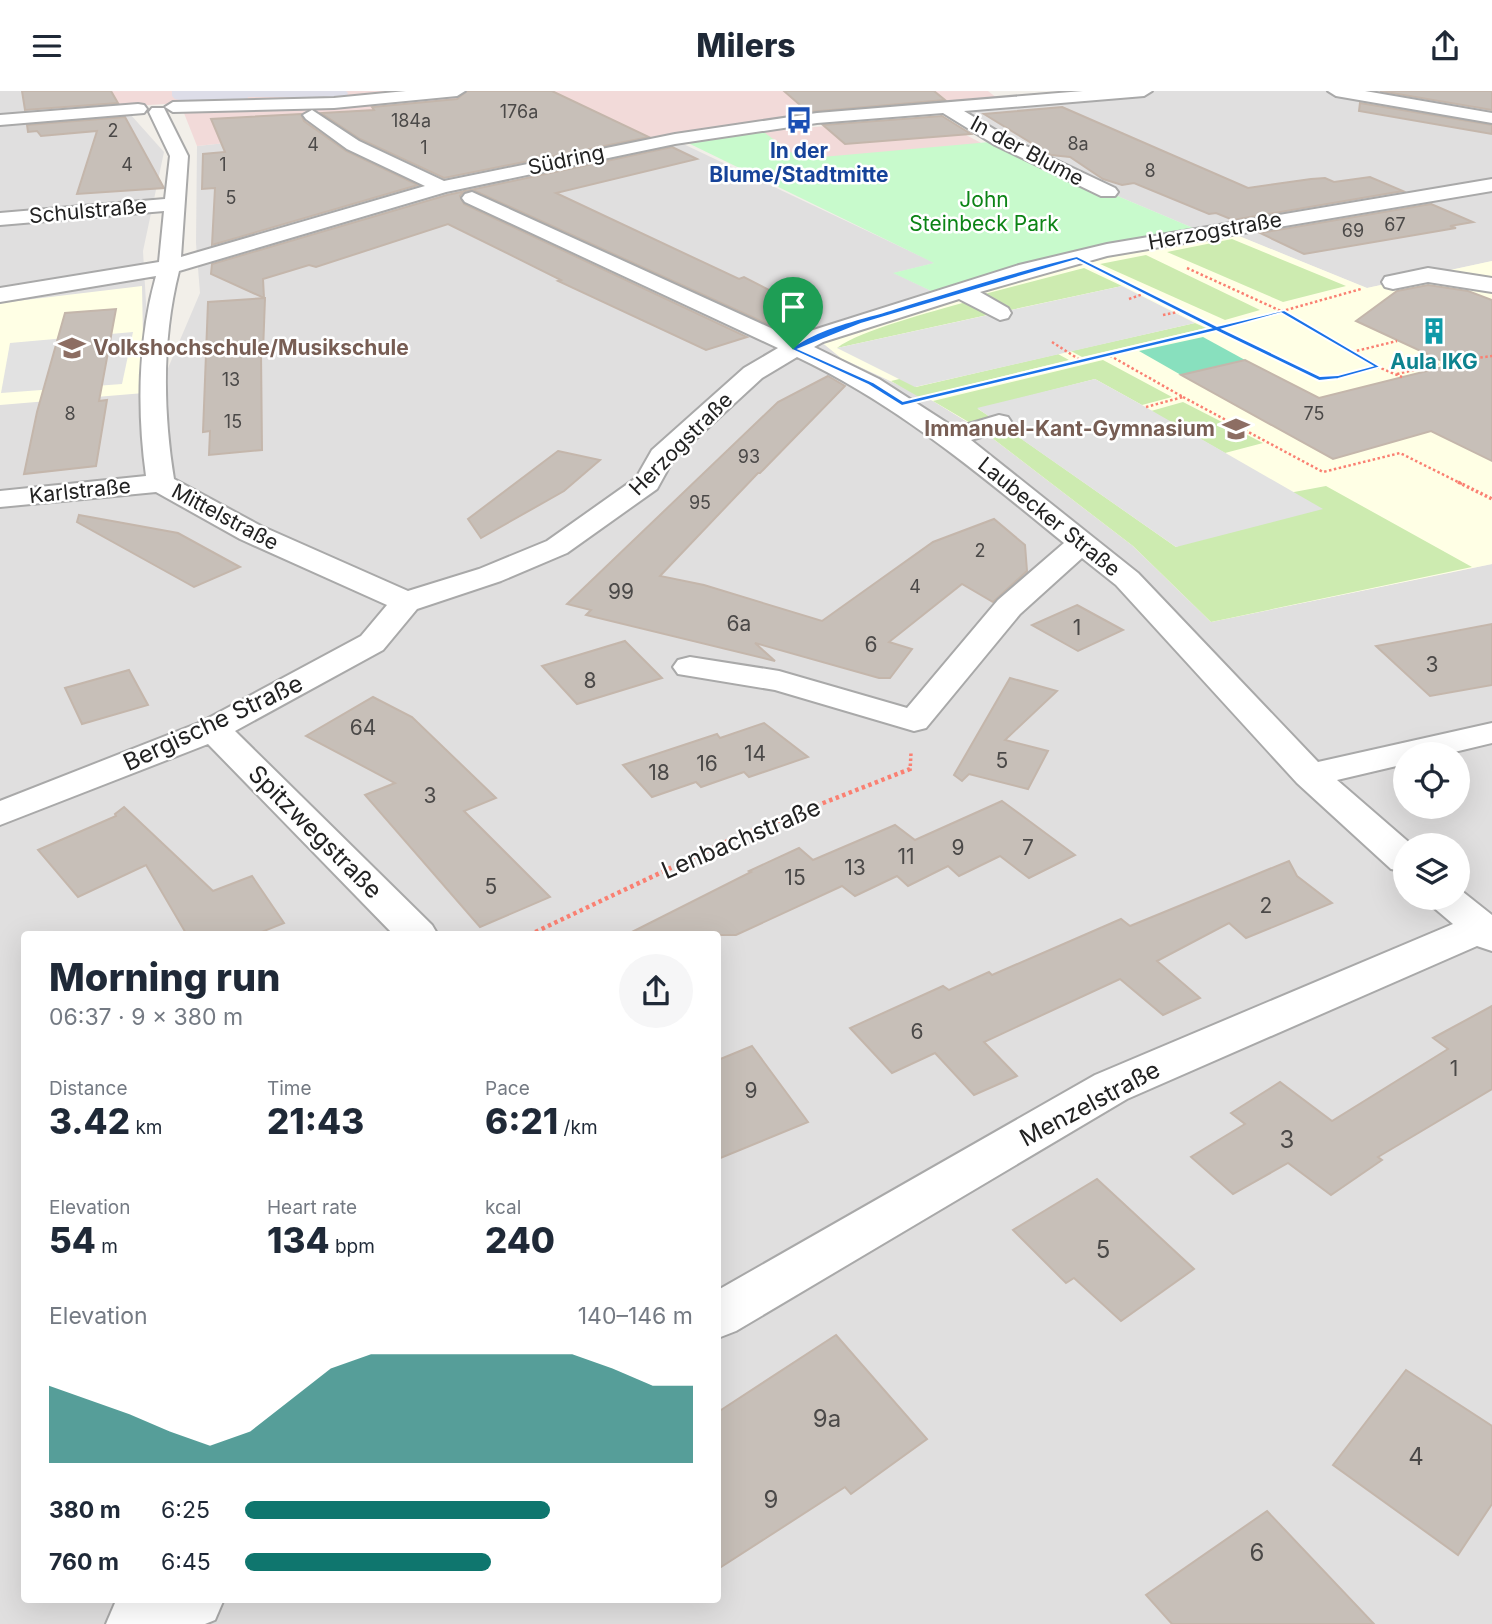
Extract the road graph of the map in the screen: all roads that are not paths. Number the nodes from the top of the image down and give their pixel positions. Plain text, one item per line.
1 (457, 91) edge
2 (1144, 91) edge
3 (1336, 91) edge
4 (894, 98) dead end
5 (156, 105) edge
6 (947, 108) junction
7 (913, 111) junction
8 (312, 115) dead end
9 (1492, 118) edge
10 (0, 120) edge
11 (1492, 185) edge
12 (442, 187) junction
13 (1108, 192) dead end
14 (472, 198) dead end
15 (176, 204) junction
16 (0, 219) edge
17 (169, 267) junction
18 (1393, 282) dead end
19 (1492, 285) edge
20 (960, 290) junction
21 (0, 295) edge
22 (1000, 313) dead end
23 (159, 331) junction
24 (132, 334) dead end
25 (793, 349) junction
26 (999, 423) dead end
27 (952, 438) junction
28 (160, 483) junction
29 (0, 499) edge
30 (1080, 544) junction
31 (406, 601) junction
32 (690, 667) dead end
33 (213, 729) junction
34 (1492, 733) edge
35 (1310, 775) junction
36 (0, 814) edge
37 (1393, 849) edge
38 (1461, 910) edge
39 (414, 931) edge
40 (1487, 933) edge
41 (721, 1314) edge
42 (185, 1603) edge
43 (136, 1624) edge

1 - 5 street
2 - 6 street, Südring
3 - 9 street
4 - 7 street
5 - 10 street
5 - 15 street, Mittelstraße
6 - 7 street, Südring
6 - 13 street, In der Blume
7 - 12 street, Südring
8 - 12 street
11 - 20 street, Herzogstraße
12 - 17 street, Südring
14 - 25 street, Laubecker Straße
15 - 16 street, Schulstraße
15 - 17 street, Mittelstraße
17 - 21 street, Südring
17 - 23 street, Mittelstraße
18 - 19 street
20 - 22 street
20 - 25 street, Herzogstraße
23 - 24 street
23 - 28 street, Mittelstraße
25 - 27 street, Laubecker Straße
25 - 31 street, Herzogstraße
26 - 27 street
27 - 30 street, Laubecker Straße
28 - 29 street, Karlstraße
28 - 31 street, Mittelstraße
30 - 32 street
30 - 35 street, Laubecker Straße
31 - 33 street, Bergische Straße
33 - 36 street, Bergische Straße
33 - 39 street, Spitzwegstraße
34 - 35 street
35 - 37 street, Laubecker Straße
38 - 40 street
40 - 41 street, Menzelstraße
42 - 43 street

